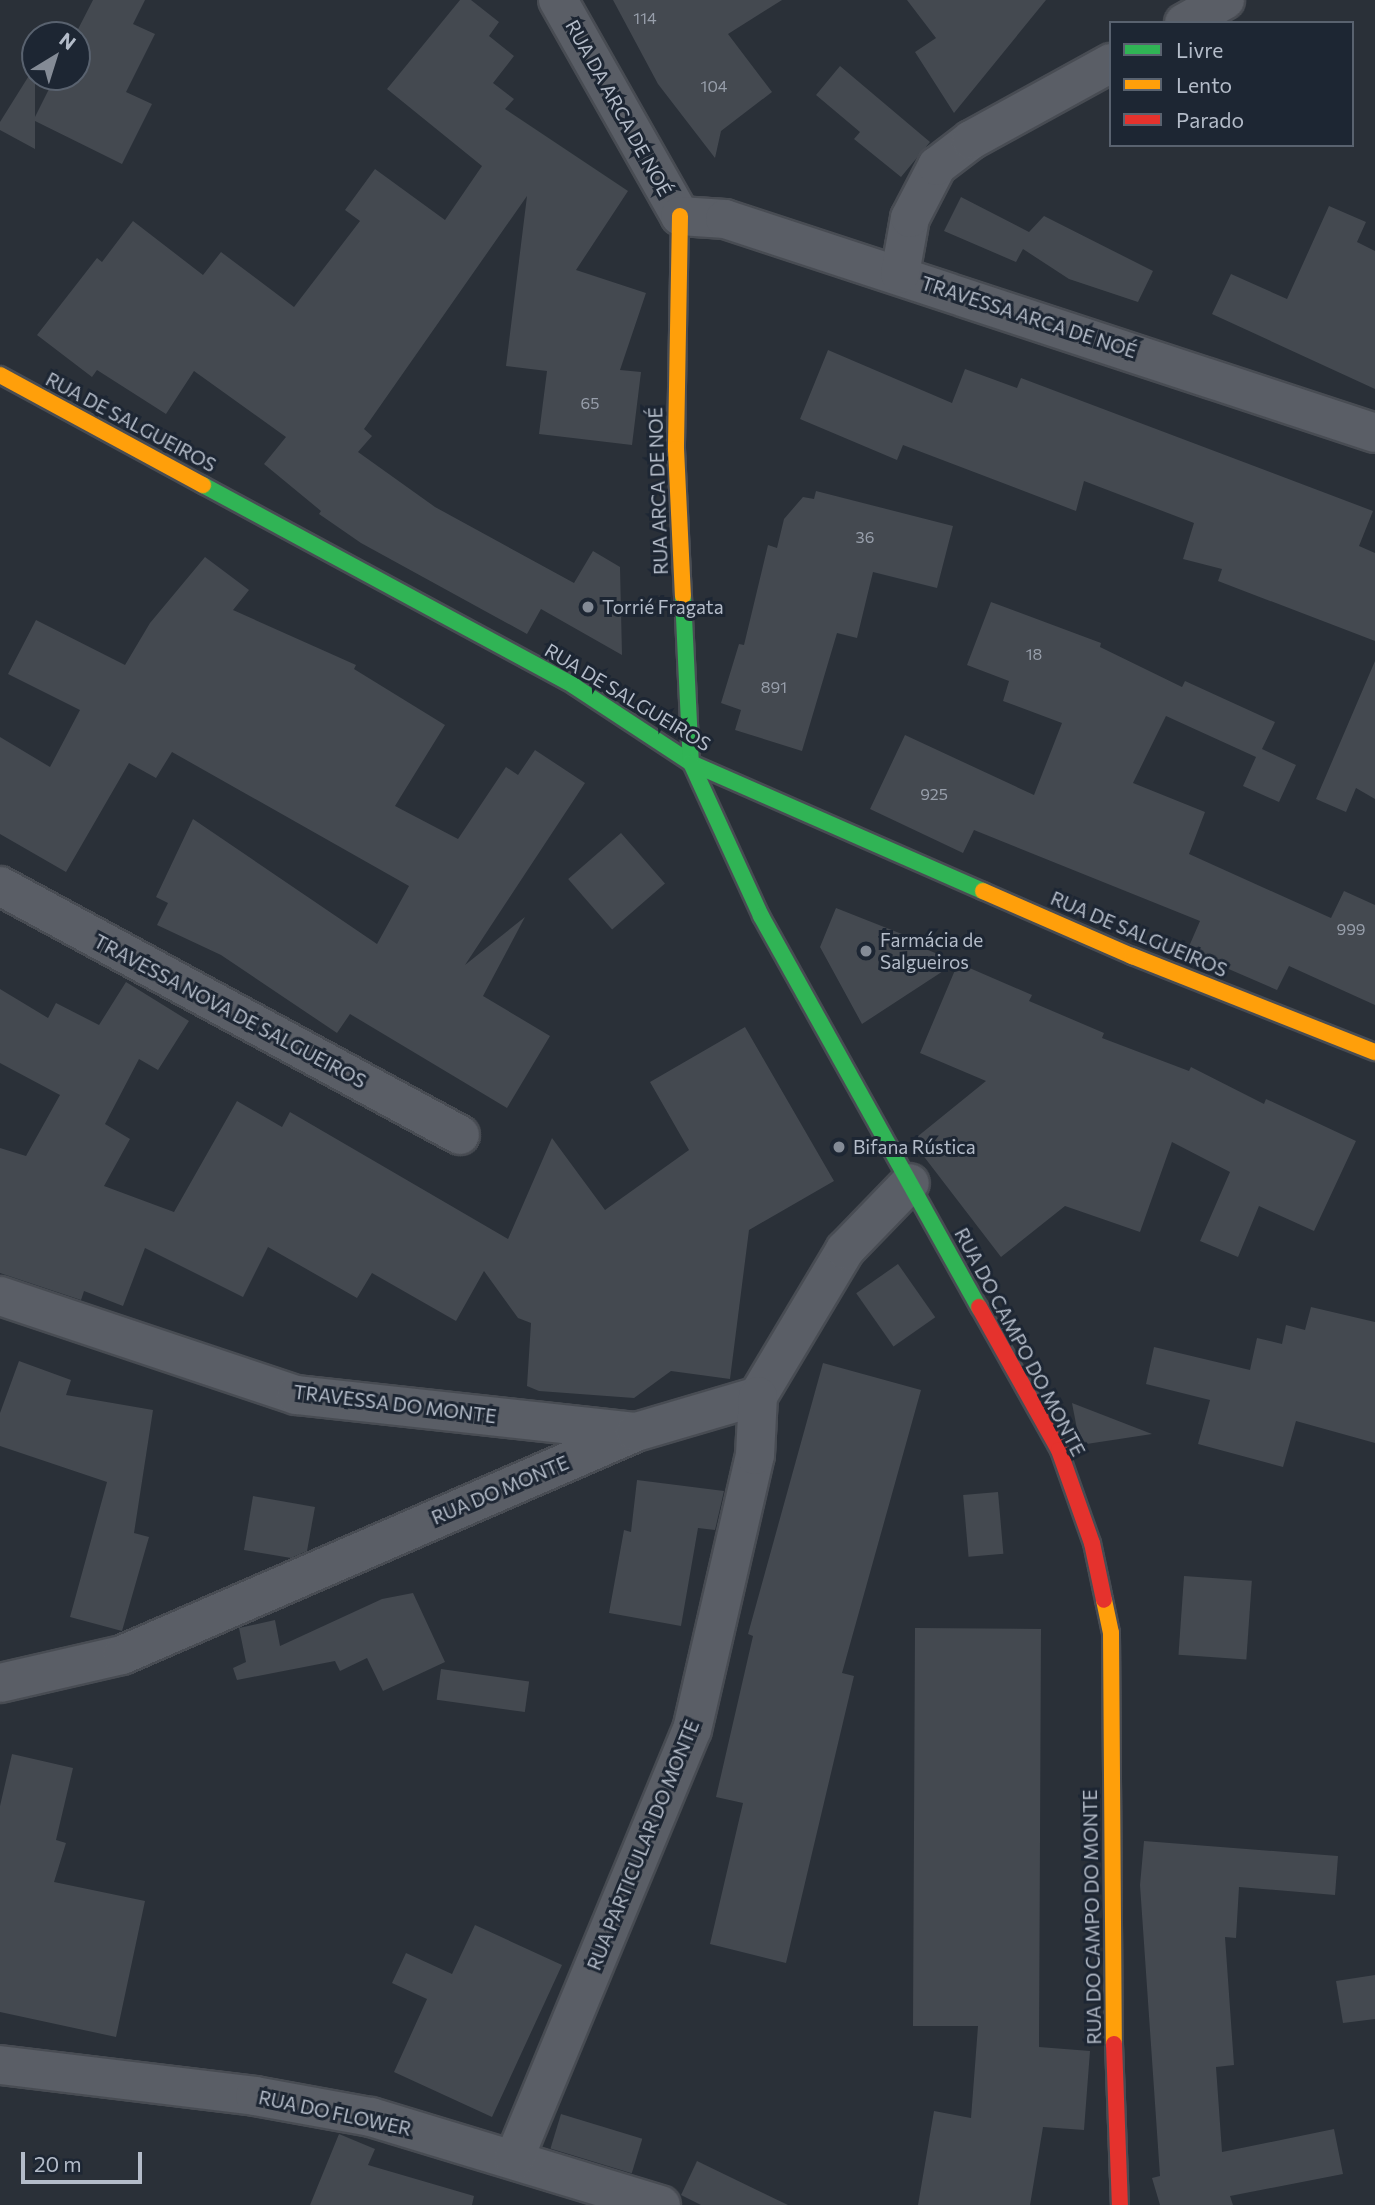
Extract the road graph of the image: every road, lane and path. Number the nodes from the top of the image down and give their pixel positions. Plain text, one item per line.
1 (558, 0) edge
2 (1225, 0) edge
3 (1188, 21) edge
4 (1109, 64) edge
5 (680, 216) junction
6 (900, 274) junction
7 (0, 375) edge
8 (1375, 433) edge
9 (691, 763) junction
10 (0, 886) edge
11 (1375, 1052) edge
12 (460, 1135) dead end
13 (910, 1183) junction
14 (0, 1296) edge
15 (758, 1396) junction
16 (636, 1432) junction
17 (0, 1683) edge
18 (0, 2065) edge
19 (514, 2159) junction
20 (661, 2205) edge
21 (1120, 2205) edge

1 - 5 street, RUA DA ARCA DE NOÉ
2 - 3 street
4 - 6 street
5 - 6 street, TRAVESSA ARCA DE NOÉ
5 - 9 street, RUA ARCA DE NOÉ
6 - 8 street, TRAVESSA ARCA DE NOÉ
7 - 9 street, RUA DE SALGUEIROS
9 - 11 street, RUA DE SALGUEIROS
9 - 13 street, RUA DO CAMPO DO MONTE
10 - 12 street, TRAVESSA NOVA DE SALGUEIROS
13 - 15 street
13 - 21 street, RUA DO CAMPO DO MONTE
14 - 16 street, TRAVESSA DO MONTE
15 - 16 street, RUA DO MONTE
15 - 19 street, RUA PARTICULAR DO MONTE
16 - 17 street, RUA DO MONTE
18 - 19 street, RUA DO FLOWER
19 - 20 street, RUA DO FLOWER

